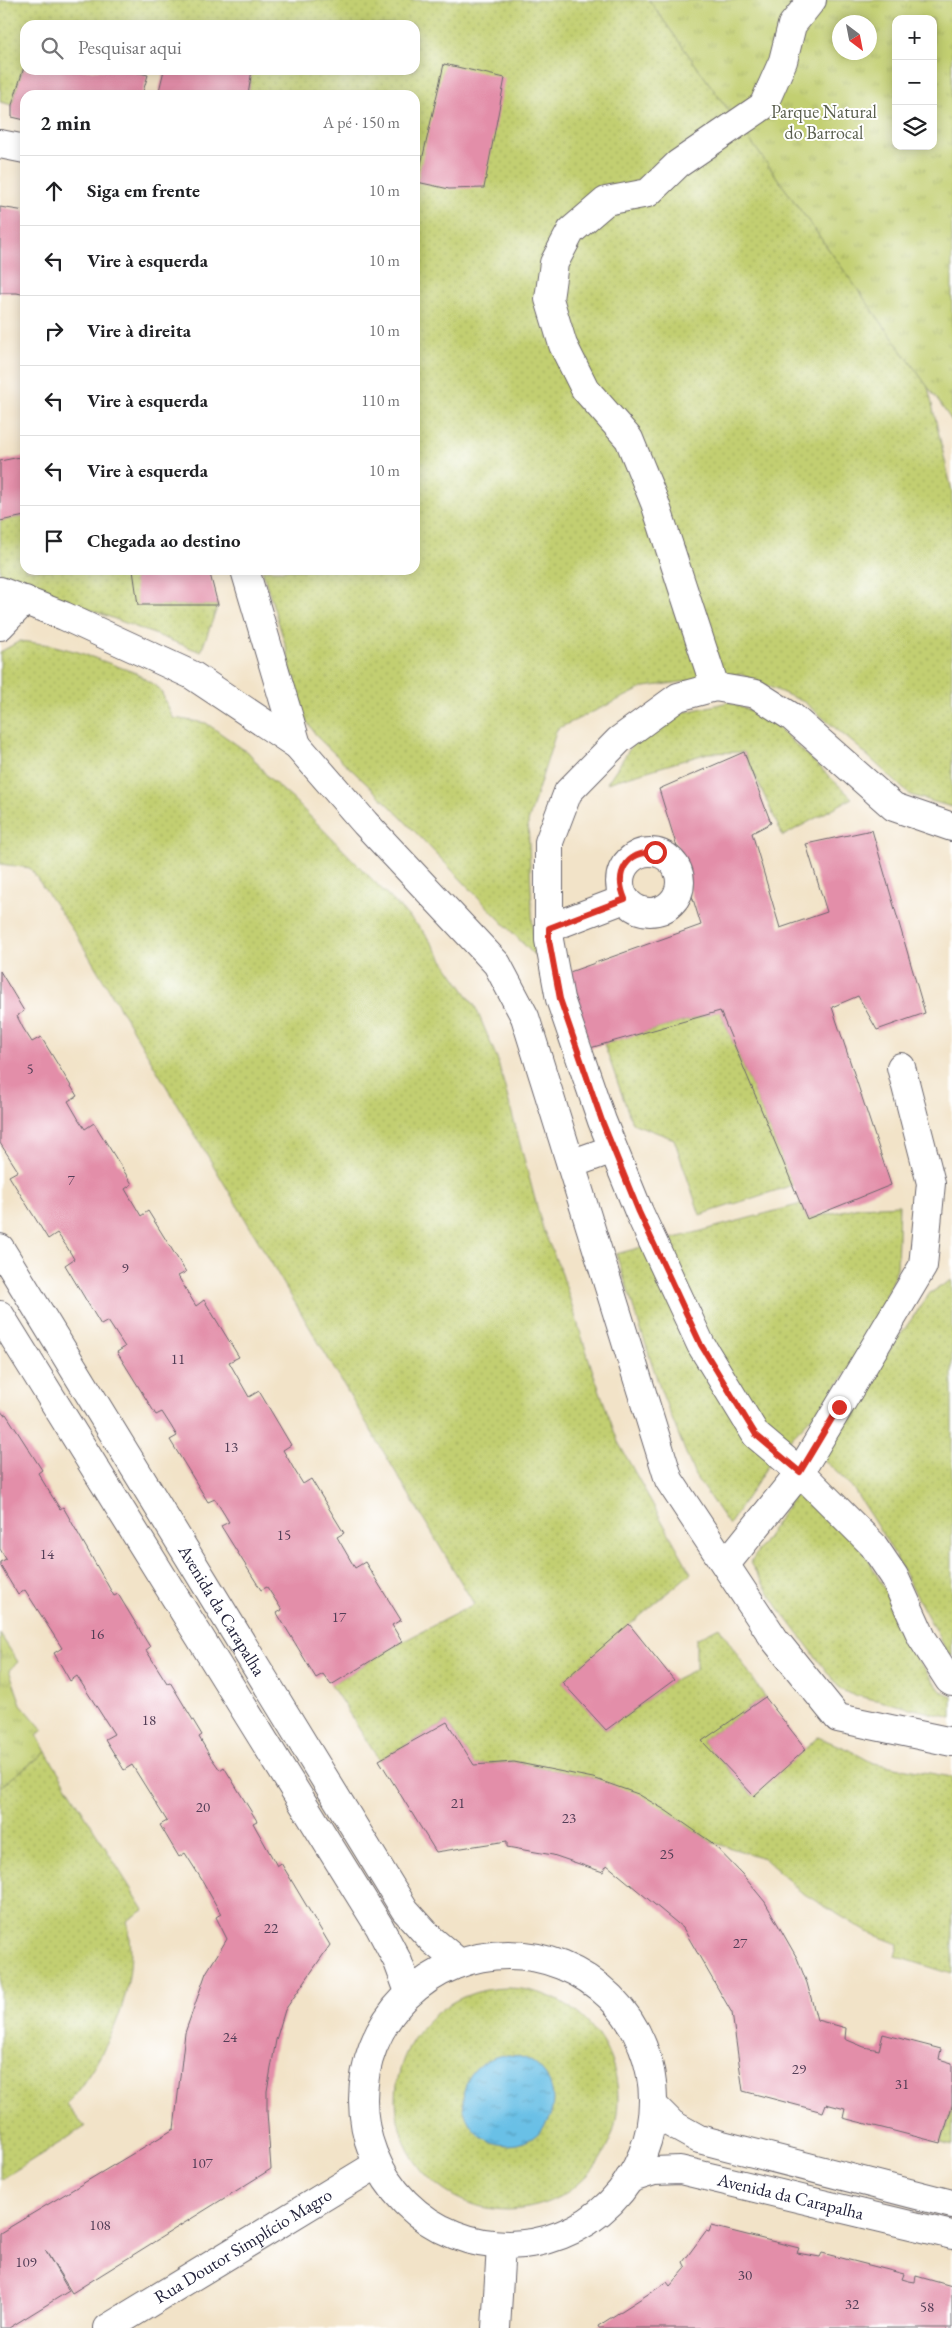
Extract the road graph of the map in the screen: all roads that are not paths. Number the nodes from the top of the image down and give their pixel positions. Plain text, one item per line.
1 (812, 0) edge
2 (0, 144) edge
3 (20, 148) edge
4 (247, 575) edge
5 (12, 596) edge
6 (0, 626) edge
7 (715, 687) junction
8 (298, 745) junction
9 (952, 827) edge
10 (625, 899) dead end
11 (549, 928) junction
12 (901, 1067) dead end
13 (614, 1149) junction
14 (571, 1164) junction
15 (0, 1248) edge
16 (0, 1315) edge
17 (800, 1472) junction
18 (726, 1564) junction
19 (952, 1682) edge
20 (952, 1742) edge
21 (458, 1962) junction
22 (409, 1992) junction
23 (654, 2106) junction
24 (376, 2165) junction
25 (629, 2180) junction
26 (952, 2204) edge
27 (952, 2235) edge
28 (500, 2246) junction
29 (108, 2328) edge
30 (496, 2328) edge

1 - 7 main road
2 - 3 main road
4 - 8 main road
5 - 6 main road
5 - 8 main road
7 - 9 main road
7 - 11 main road
8 - 14 main road
10 - 11 main road
11 - 13 main road
12 - 17 main road
13 - 14 main road
13 - 17 main road
14 - 18 main road
15 - 21 main road, Avenida da Carapalha
16 - 22 main road, Avenida da Carapalha
17 - 18 main road
17 - 19 main road
18 - 20 main road
21 - 22 main road
21 - 23 main road
22 - 24 main road
23 - 25 main road
23 - 26 main road
24 - 28 main road
24 - 29 main road, Rua Doutor Simplício Magro
25 - 27 main road, Avenida da Carapalha
25 - 28 main road
28 - 30 main road

